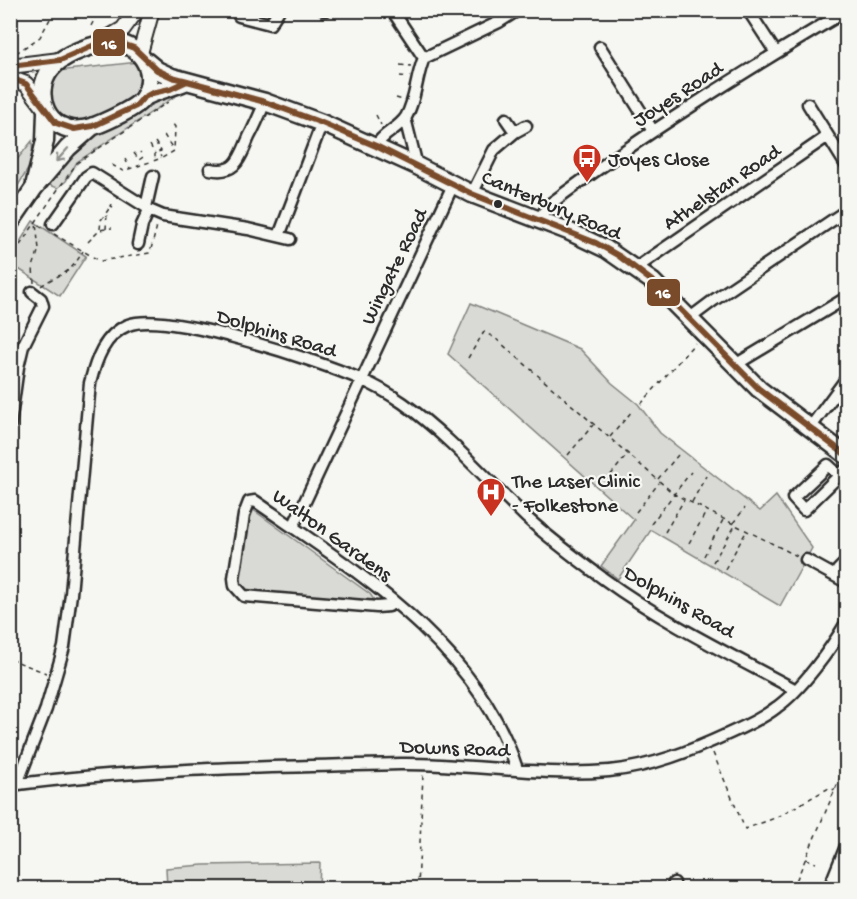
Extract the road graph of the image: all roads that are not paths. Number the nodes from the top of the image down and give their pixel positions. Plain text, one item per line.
1 (137, 10) edge
2 (152, 10) edge
3 (279, 10) edge
4 (392, 10) edge
5 (748, 10) edge
6 (516, 11) edge
7 (846, 12) edge
8 (239, 16) dead end
9 (97, 44) junction
10 (600, 47) dead end
11 (776, 53) junction
12 (143, 57) junction
13 (424, 58) junction
14 (60, 60) junction
15 (10, 66) edge
16 (10, 78) edge
17 (187, 81) junction
18 (143, 98) junction
19 (265, 102) junction
20 (808, 104) dead end
21 (44, 109) junction
22 (405, 118) junction
23 (506, 119) dead end
24 (322, 123) junction
25 (93, 126) junction
26 (526, 126) dead end
27 (652, 131) junction
28 (515, 132) junction
29 (828, 136) junction
30 (376, 146) junction
31 (846, 165) edge
32 (417, 166) junction
33 (210, 169) dead end
34 (153, 176) dead end
35 (453, 185) junction
36 (34, 188) junction
37 (472, 194) junction
38 (148, 209) junction
39 (846, 211) edge
40 (538, 220) junction
41 (10, 223) edge
42 (51, 229) road end
43 (138, 244) dead end
44 (636, 268) junction
45 (32, 292) road end
46 (51, 294) dead end
47 (846, 298) edge
48 (43, 306) junction
49 (690, 318) junction
50 (735, 365) junction
51 (14, 366) edge
52 (846, 379) edge
53 (361, 380) junction
54 (10, 425) edge
55 (810, 428) junction
56 (843, 448) edge
57 (293, 527) junction
58 (806, 560) road end
59 (846, 582) edge
60 (393, 601) junction
61 (846, 623) edge
62 (796, 690) junction
63 (517, 769) junction
64 (14, 785) edge
65 (846, 846) edge
66 (834, 876) junction
67 (846, 883) edge
68 (829, 888) edge

1 - 9 main road
2 - 12 main road
3 - 8 street
4 - 13 street
5 - 11 street
6 - 13 street
7 - 11 street, Joyes Road
9 - 12 highway
9 - 14 highway
10 - 27 street
11 - 27 street, Joyes Road
12 - 17 highway, Canterbury Road
12 - 18 highway
13 - 22 street
14 - 15 main road
14 - 21 highway
16 - 21 main road
17 - 18 highway
17 - 19 highway, Canterbury Road
18 - 25 highway
19 - 24 highway, Canterbury Road
19 - 33 street
20 - 29 street
21 - 25 highway
21 - 36 highway
22 - 30 street
22 - 32 street
23 - 28 street
24 - 30 highway, Canterbury Road
24 - 38 street
25 -> 36 highway
26 - 28 street
27 - 40 street, Joyes Road
28 - 37 street
29 - 31 street
29 - 44 street, Athelstan Road
30 - 32 highway, Canterbury Road
32 - 35 highway, Canterbury Road
34 - 38 street
35 - 37 highway, Canterbury Road
35 - 53 street, Wingate Road
36 - 41 highway
37 - 40 highway, Canterbury Road
38 - 42 street
38 - 43 street
39 - 49 street
40 - 44 highway, Canterbury Road
44 - 49 highway, Canterbury Road
45 - 48 street
46 - 48 street
47 - 50 street
48 - 51 street
49 - 50 highway, Canterbury Road
50 - 55 highway, Canterbury Road
51 - 54 street
52 - 55 street
53 - 57 street, Wingate Road
53 - 62 street, Dolphins Road
53 - 64 street, Dolphins Road
55 - 56 highway, Canterbury Road
57 - 60 street, Walton Gardens
57 - 60 street, Walton Gardens
58 - 59 street
60 - 63 street, Walton Gardens
61 - 62 street, Downs Road
62 - 63 street, Downs Road
63 - 64 street, Downs Road
65 - 66 street
66 - 67 street
66 - 68 street

